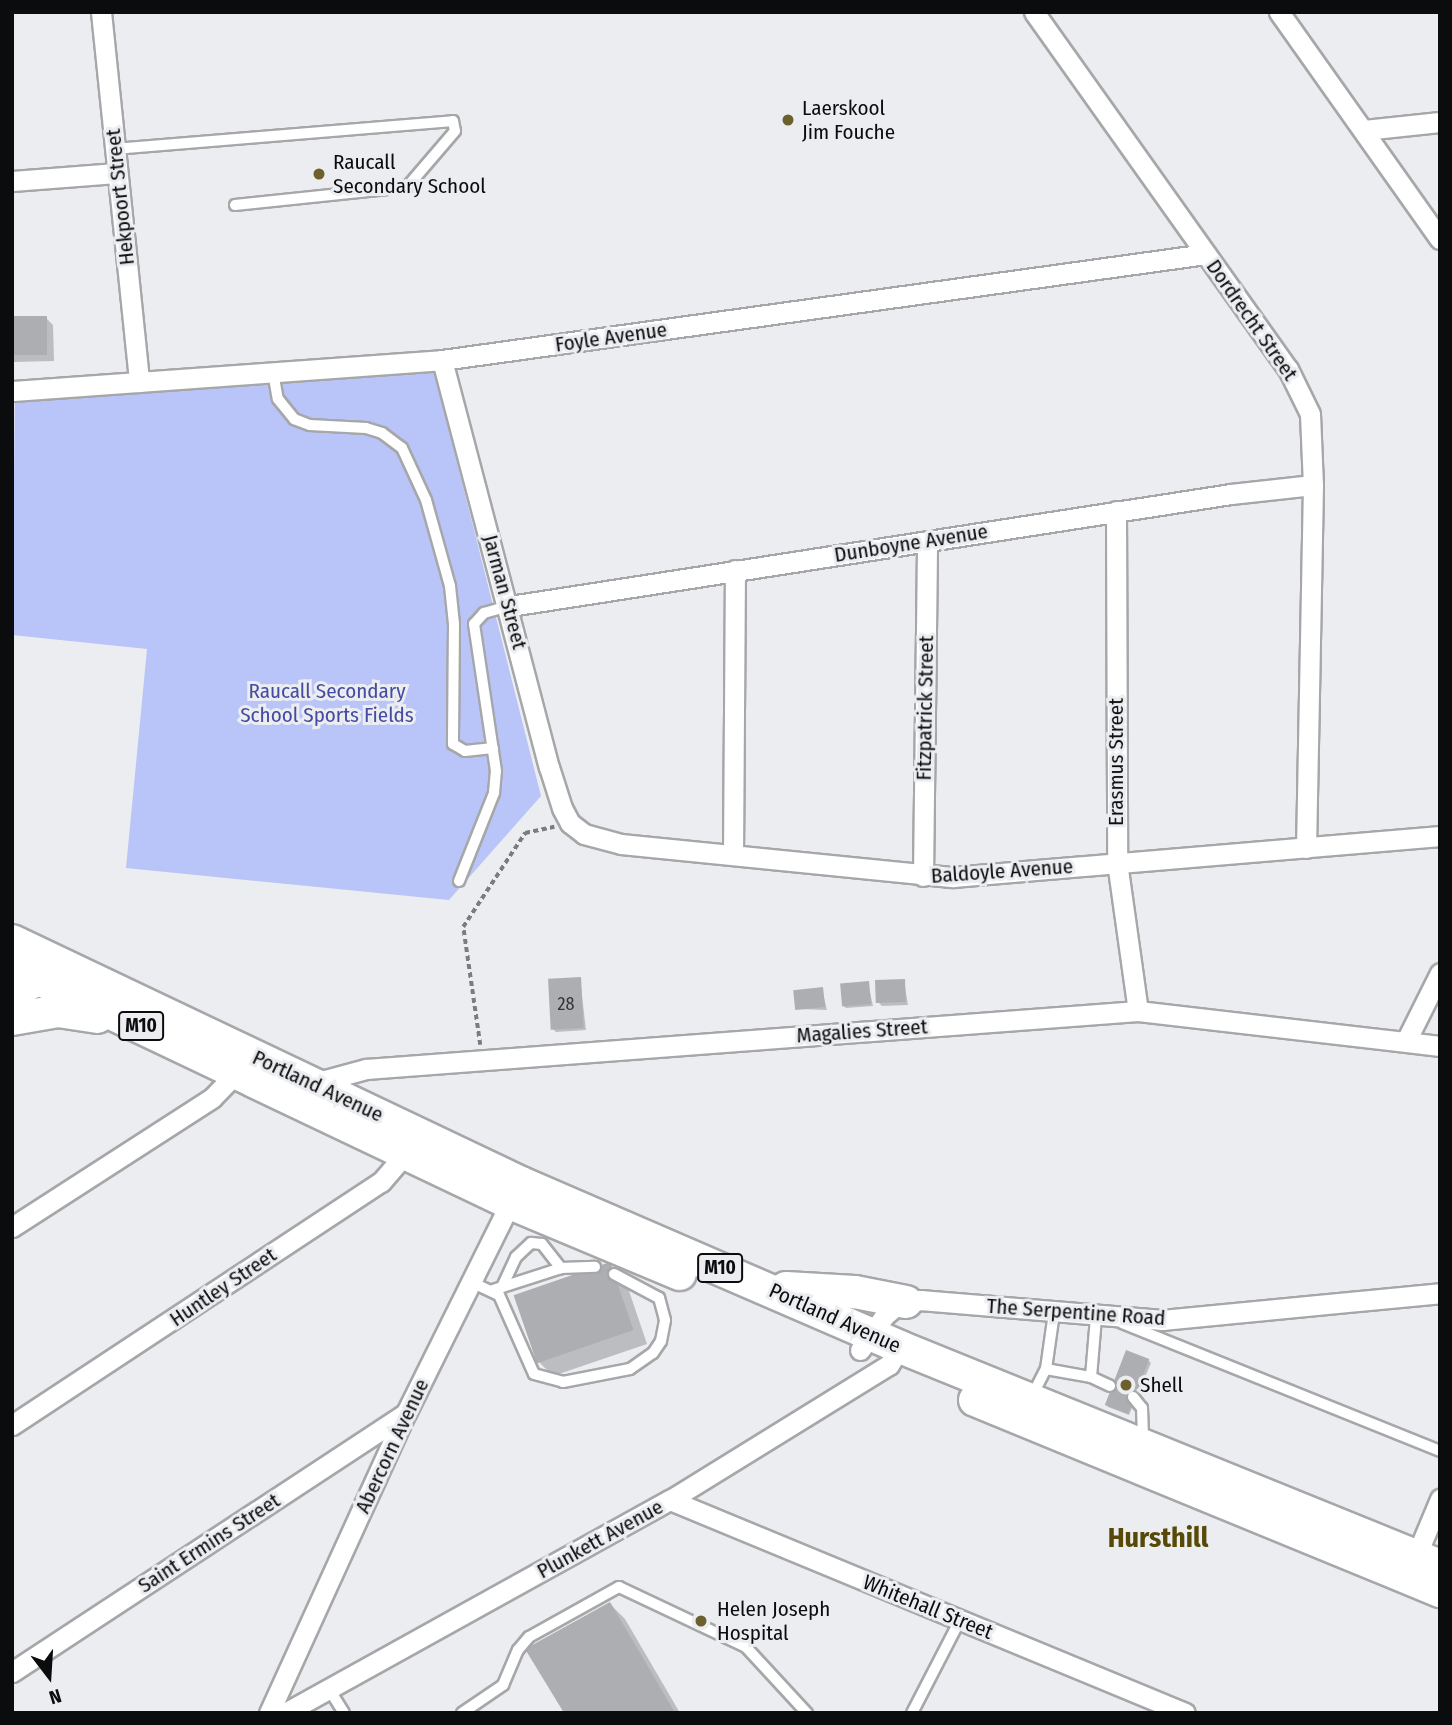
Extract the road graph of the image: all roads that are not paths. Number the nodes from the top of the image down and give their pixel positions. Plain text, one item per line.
1 (101, 12) edge
2 (1034, 12) edge
3 (1279, 12) edge
4 (1440, 122) edge
5 (1364, 130) junction
6 (114, 149) junction
7 (117, 173) junction
8 (12, 181) edge
9 (235, 205) dead end
10 (1440, 239) edge
11 (1206, 254) junction
12 (442, 360) junction
13 (273, 372) junction
14 (139, 382) junction
15 (12, 391) edge
16 (1313, 485) junction
17 (1116, 512) junction
18 (927, 541) junction
19 (735, 570) junction
20 (510, 606) junction
21 (494, 748) junction
22 (570, 823) joint
23 (1440, 836) edge
24 (1306, 848) junction
25 (733, 855) junction
26 (1117, 862) junction
27 (923, 876) junction
28 (459, 881) dead end
29 (12, 940) edge
30 (12, 966) edge
31 (55, 973) junction
32 (1440, 973) edge
33 (12, 998) edge
34 (1138, 1011) junction
35 (12, 1019) edge
36 (172, 1041) junction
37 (1406, 1041) junction
38 (1440, 1045) edge
39 (244, 1064) junction
40 (302, 1093) junction
41 (413, 1144) junction
42 (515, 1193) junction
43 (12, 1227) edge
44 (561, 1268) junction
45 (595, 1268) dead end
46 (614, 1274) dead end
47 (471, 1282) junction
48 (498, 1288) junction
49 (767, 1288) junction
50 (1440, 1293) edge
51 (906, 1302) junction
52 (1054, 1313) junction
53 (1103, 1317) junction
54 (865, 1341) junction
55 (895, 1356) junction
56 (1046, 1369) junction
57 (1091, 1377) junction
58 (1110, 1387) dead end
59 (1133, 1397) dead end
60 (1030, 1399) junction
61 (406, 1413) junction
62 (12, 1424) edge
63 (1143, 1446) junction
64 (1440, 1451) edge
65 (1440, 1499) edge
66 (670, 1500) junction
67 (1421, 1567) edge
68 (1440, 1591) edge
69 (960, 1620) junction
70 (12, 1672) edge
71 (329, 1689) junction
72 (270, 1713) edge
73 (285, 1713) edge
74 (344, 1713) edge
75 (462, 1713) edge
76 (807, 1713) edge
77 (912, 1713) edge
78 (1185, 1713) edge

1 - 6 street, Hekpoort Street
2 - 11 street, Dordrecht Street
3 - 5 street
4 - 5 street
5 - 10 street
6 - 7 street, Hekpoort Street
6 - 9 lane
7 - 8 street
7 - 14 street, Hekpoort Street
11 - 12 street, Foyle Avenue
11 - 16 street, Dordrecht Street
12 - 13 street, Foyle Avenue
12 - 20 street, Jarman Street
13 - 14 street, Foyle Avenue
13 - 21 lane
14 - 15 street, Foyle Avenue
16 - 17 street, Dunboyne Avenue
16 - 24 street, Dordrecht Street
17 - 18 street, Dunboyne Avenue
17 - 26 street, Erasmus Street
18 - 19 street, Dunboyne Avenue
18 - 27 street, Fitzpatrick Street
19 - 20 street, Dunboyne Avenue
19 - 25 street
20 - 21 lane
20 - 22 street, Jarman Street
21 - 28 lane
22 - 25 street, Baldoyle Avenue
23 - 24 street, Baldoyle Avenue
24 - 26 street, Baldoyle Avenue
25 - 27 street, Baldoyle Avenue
26 - 27 street, Baldoyle Avenue
26 - 34 street, Erasmus Street
29 - 31 main road, Portland Avenue / M10
30 - 31 main road, Portland Avenue / M10
31 - 33 street
31 - 36 main road, Portland Avenue / M10
31 - 39 main road, Portland Avenue / M10
32 - 37 street
34 - 37 street, Magalies Street
34 - 40 street, Magalies Street
35 - 36 main road
36 - 39 main road, Portland Avenue / M10
37 - 38 street, Magalies Street
39 - 40 main road, Portland Avenue / M10
39 - 43 street
40 - 41 main road, Portland Avenue / M10
41 - 42 main road, Portland Avenue / M10
41 - 62 street, Huntley Street
42 - 47 street, Abercorn Avenue
42 - 49 main road, Portland Avenue / M10
42 - 54 main road, Portland Avenue / M10
44 - 45 lane
44 - 48 lane
44 - 48 lane
46 - 48 lane
47 - 48 lane
47 - 61 street, Abercorn Avenue
49 - 51 main road
49 - 54 main road, Portland Avenue / M10
50 - 53 street, The Serpentine Road
51 - 52 street, The Serpentine Road
51 - 54 street
52 - 53 street, The Serpentine Road
52 - 56 lane
53 - 57 lane
53 - 64 lane
54 - 55 main road, Portland Avenue / M10
55 - 60 main road, Portland Avenue / M10
55 - 66 street, Plunkett Avenue
55 - 67 main road, Portland Avenue / M10
56 - 57 lane
56 - 60 lane
57 - 58 lane
59 - 63 lane
60 - 63 main road, Portland Avenue / M10
61 - 70 street, Saint Ermins Street
61 - 72 street, Abercorn Avenue
63 - 67 main road, Portland Avenue / M10
65 - 67 street
66 - 69 street, Whitehall Street
66 - 71 street, Plunkett Avenue
67 - 68 main road, Portland Avenue / M10
69 - 77 lane
69 - 78 street, Whitehall Street
71 - 73 street, Plunkett Avenue
71 - 74 lane
75 - 76 lane

